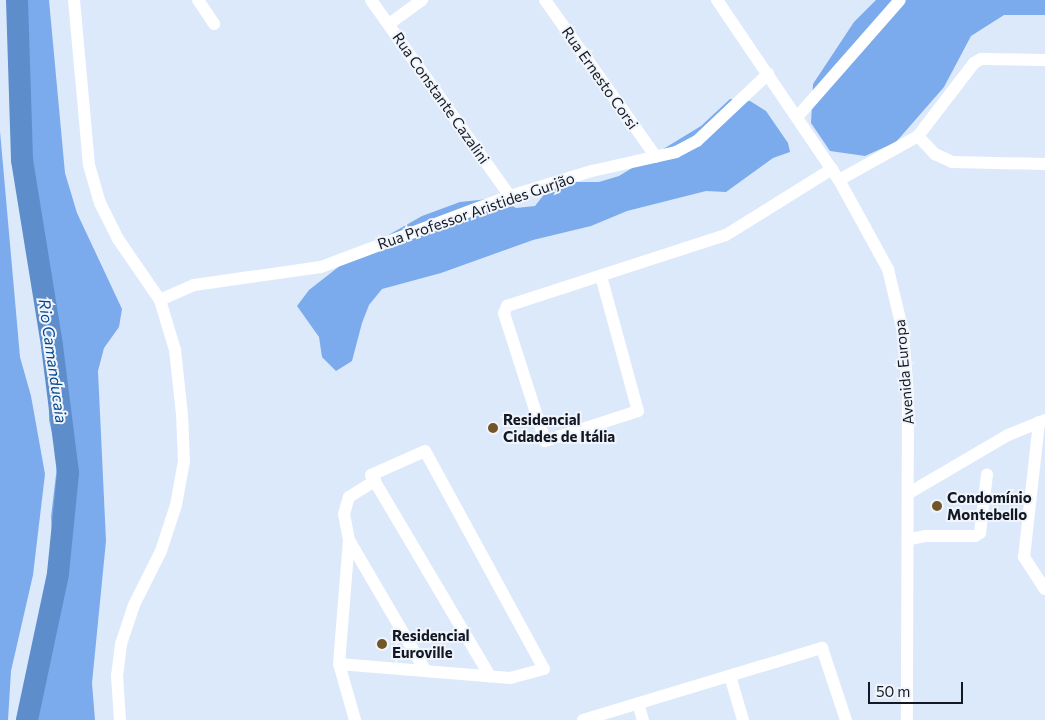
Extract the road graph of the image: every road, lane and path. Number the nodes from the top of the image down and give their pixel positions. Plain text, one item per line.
1 (74, 0) edge
2 (198, 0) edge
3 (371, 0) edge
4 (422, 0) edge
5 (545, 0) edge
6 (717, 0) edge
7 (899, 0) edge
8 (214, 24) dead end
9 (389, 24) junction
10 (1045, 60) edge
11 (768, 74) junction
12 (798, 116) junction
13 (918, 136) junction
14 (656, 157) junction
15 (1045, 164) edge
16 (835, 175) junction
17 (510, 196) junction
18 (600, 276) junction
19 (160, 300) junction
20 (1042, 421) edge
21 (987, 474) dead end
22 (375, 482) junction
23 (910, 493) junction
24 (910, 539) junction
25 (349, 540) junction
26 (1045, 589) edge
27 (339, 664) junction
28 (424, 670) junction
29 (906, 675) junction
30 (490, 676) junction
31 (730, 676) junction
32 (638, 703) junction
33 (120, 720) edge
34 (355, 720) edge
35 (583, 720) edge
36 (643, 720) edge
37 (743, 720) edge
38 (846, 720) edge
39 (906, 720) edge
40 (914, 720) edge

1 - 19 street
2 - 8 street
3 - 9 street, Rua Constante Cazalini
4 - 9 street
5 - 14 street, Rua Ernesto Corsi
6 - 11 street, Avenida Europa
7 - 12 street
9 - 17 street, Rua Constante Cazalini
10 - 13 street
11 - 12 street, Avenida Europa
11 - 14 street, Rua Professor Aristides Gurjão
12 - 16 street, Avenida Europa
13 - 15 street
13 - 16 street
14 - 17 street, Rua Professor Aristides Gurjão
16 - 18 street
16 - 23 street, Avenida Europa
17 - 19 street, Rua Professor Aristides Gurjão
18 - 18 street
19 - 33 street
20 - 23 street
20 - 26 street
21 - 24 street
22 - 25 street
22 - 30 street
22 - 30 street
23 - 24 street, Avenida Europa
24 - 29 street, Avenida Europa
25 - 27 street
25 - 28 street
27 - 28 street
27 - 34 street
28 - 30 street
29 - 39 street, Avenida Europa
29 - 40 street, Avenida Europa
31 - 32 street
31 - 37 street
31 - 38 street
32 - 35 street
32 - 36 street

